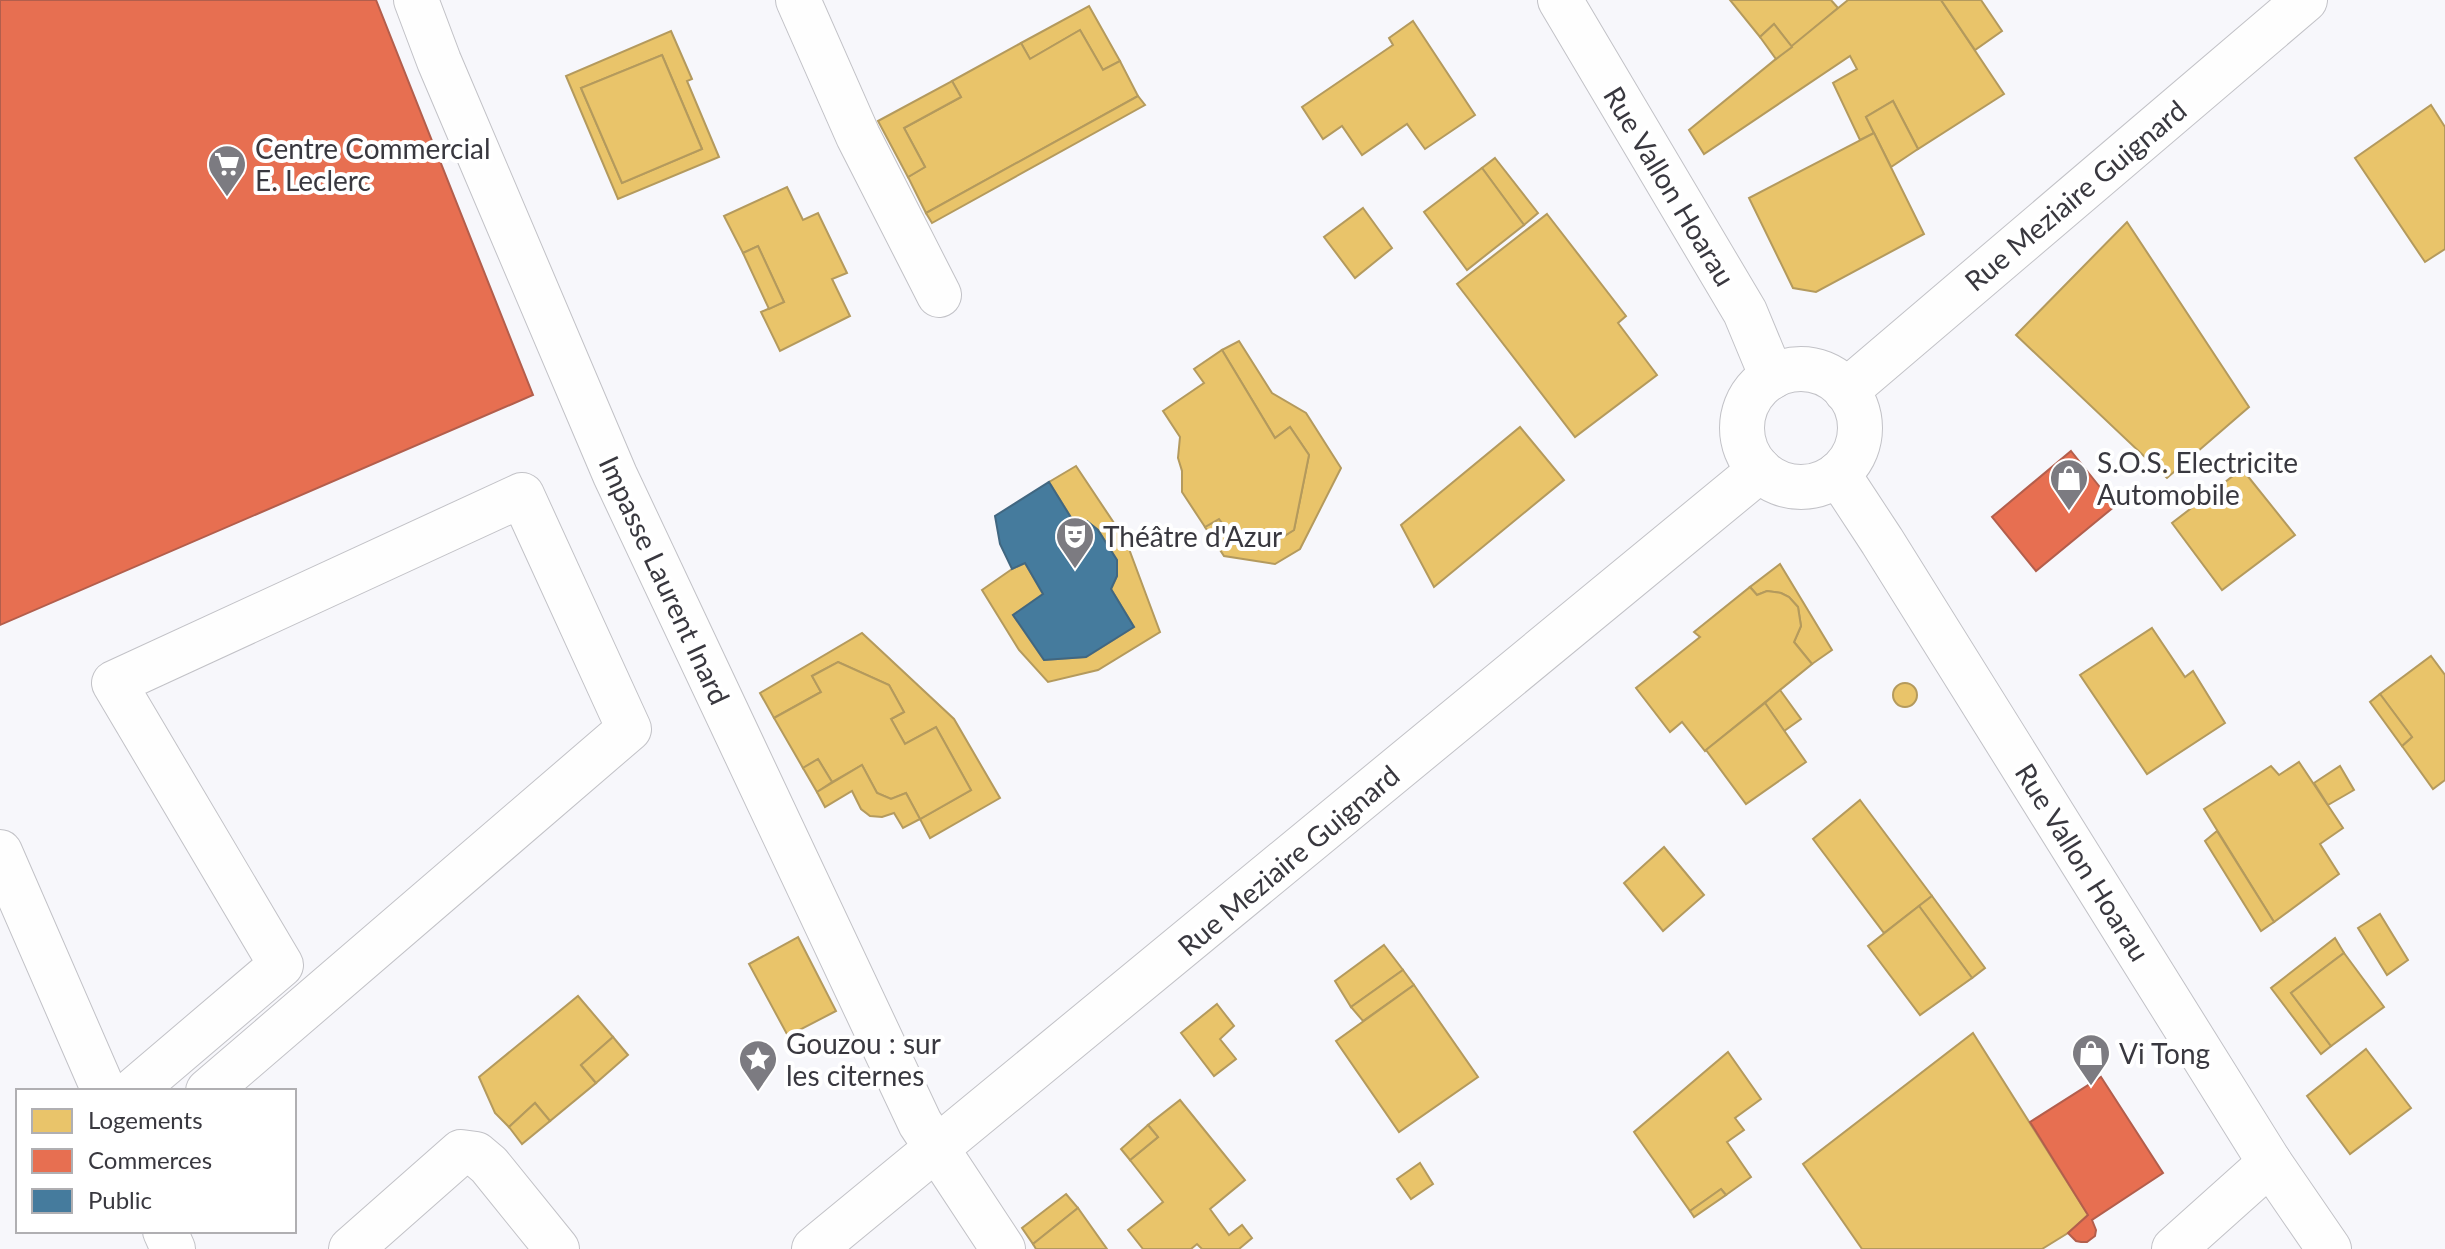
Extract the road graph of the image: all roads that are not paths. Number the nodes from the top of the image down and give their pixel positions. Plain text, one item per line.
1 (416, 0) edge
2 (798, 0) edge
3 (1560, 0) edge
4 (2305, 0) edge
5 (939, 295) dead end
6 (1772, 377) junction
7 (1846, 391) junction
8 (1760, 470) junction
9 (1838, 474) junction
10 (0, 852) edge
11 (103, 1089) edge
12 (135, 1089) edge
13 (210, 1089) edge
14 (938, 1149) junction
15 (2270, 1163) junction
16 (351, 1249) edge
17 (557, 1249) edge
18 (814, 1249) edge
19 (1003, 1249) edge
20 (2174, 1249) edge
21 (2329, 1249) edge

1 - 14 street, Impasse Laurent Inard
2 - 5 street
3 - 6 street, Rue Vallon Hoarau
4 - 7 street, Rue Meziaire Guignard
6 - 7 street
6 - 8 street
7 - 9 street
8 - 9 street
8 - 14 street, Rue Meziaire Guignard
9 - 15 street, Rue Vallon Hoarau
10 - 11 street
12 - 13 street
14 - 18 street, Rue Meziaire Guignard
14 - 19 street, Impasse Laurent Inard
15 - 20 street
15 - 21 street, Rue Vallon Hoarau
16 - 17 street

